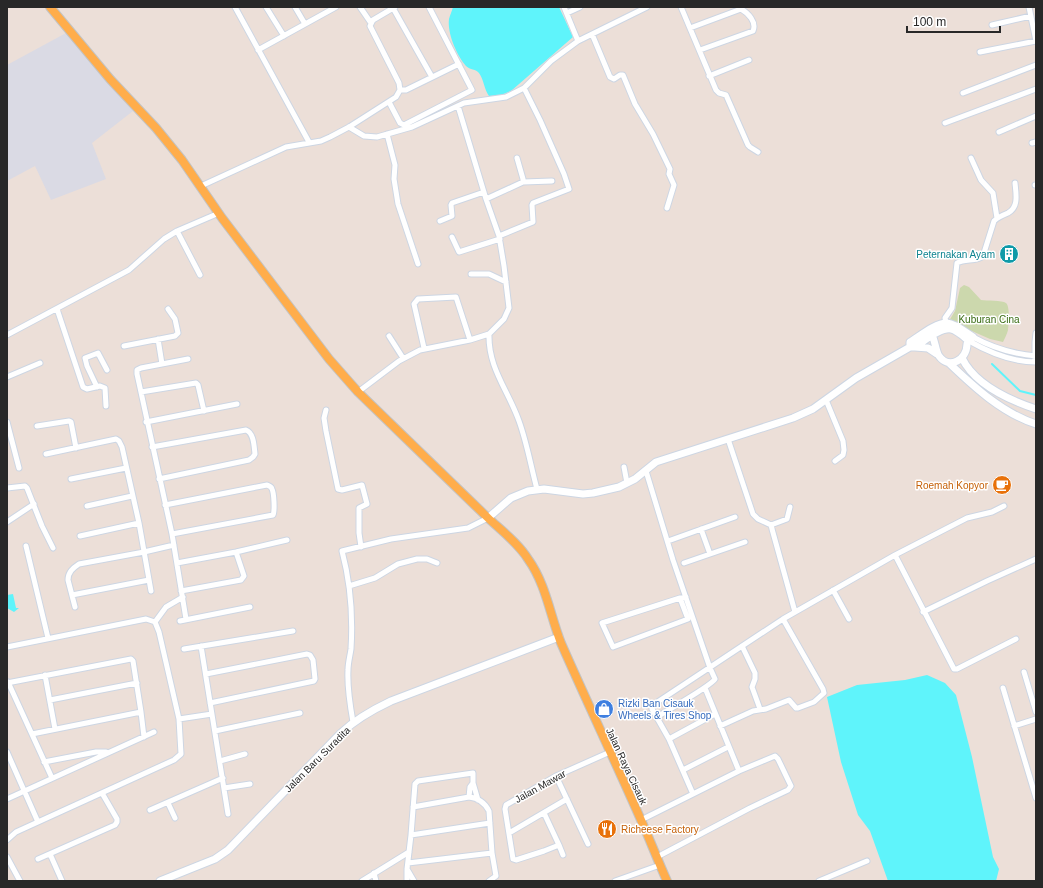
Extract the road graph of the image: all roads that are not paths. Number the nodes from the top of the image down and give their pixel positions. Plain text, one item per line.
1 (50, 7) edge
2 (235, 7) edge
3 (266, 7) edge
4 (295, 7) edge
5 (336, 7) edge
6 (360, 7) edge
7 (428, 7) edge
8 (564, 7) edge
9 (580, 7) edge
10 (647, 7) edge
11 (681, 7) edge
12 (1029, 7) edge
13 (394, 8) edge
14 (326, 9) edge
15 (637, 9) edge
16 (567, 13) junction
17 (1030, 16) junction
18 (371, 23) junction
19 (305, 24) junction
20 (992, 25) dead end
21 (690, 28) junction
22 (592, 34) junction
23 (284, 36) junction
24 (578, 41) junction
25 (1036, 41) edge
26 (258, 50) junction
27 (700, 50) junction
28 (980, 52) dead end
29 (749, 60) dead end
30 (459, 64) junction
31 (1036, 65) edge
32 (709, 76) junction
33 (432, 77) junction
34 (524, 88) junction
35 (1036, 89) edge
36 (400, 90) junction
37 (962, 93) dead end
38 (389, 102) junction
39 (458, 106) junction
40 (1036, 116) edge
41 (945, 123) dead end
42 (349, 127) junction
43 (999, 132) dead end
44 (387, 134) junction
45 (309, 142) junction
46 (758, 152) dead end
47 (517, 158) dead end
48 (971, 158) dead end
49 (552, 181) dead end
50 (522, 182) junction
51 (1015, 183) dead end
52 (201, 186) junction
53 (484, 192) junction
54 (486, 199) junction
55 (667, 208) dead end
56 (219, 213) junction
57 (997, 218) junction
58 (440, 221) dead end
59 (177, 231) junction
60 (452, 237) dead end
61 (499, 238) junction
62 (418, 264) dead end
63 (471, 274) dead end
64 (200, 275) dead end
65 (506, 282) junction
66 (57, 309) junction
67 (168, 309) dead end
68 (946, 323) junction
69 (8, 332) edge
70 (931, 332) junction
71 (489, 334) junction
72 (1036, 334) edge
73 (390, 336) dead end
74 (158, 339) junction
75 (470, 340) junction
76 (969, 341) junction
77 (124, 346) dead end
78 (912, 347) junction
79 (424, 348) junction
80 (937, 354) junction
81 (1036, 356) edge
82 (403, 358) junction
83 (962, 358) junction
84 (188, 359) dead end
85 (949, 362) junction
86 (1035, 362) edge
87 (40, 363) dead end
88 (162, 364) junction
89 (107, 370) dead end
90 (7, 377) edge
91 (97, 387) junction
92 (141, 392) junction
93 (358, 392) junction
94 (826, 400) junction
95 (237, 404) dead end
96 (106, 406) dead end
97 (1036, 409) edge
98 (326, 410) dead end
99 (204, 411) junction
100 (7, 422) edge
101 (146, 422) junction
102 (1036, 424) edge
103 (37, 426) dead end
104 (728, 439) junction
105 (152, 447) junction
106 (76, 448) junction
107 (46, 454) dead end
108 (835, 461) dead end
109 (624, 467) dead end
110 (19, 468) dead end
111 (126, 468) junction
112 (646, 470) junction
113 (71, 479) dead end
114 (159, 479) junction
115 (627, 483) junction
116 (7, 488) edge
117 (537, 489) junction
118 (132, 496) junction
119 (34, 504) junction
120 (165, 505) junction
121 (87, 506) dead end
122 (1004, 506) dead end
123 (790, 507) dead end
124 (488, 518) junction
125 (735, 518) dead end
126 (7, 522) edge
127 (139, 523) junction
128 (771, 526) junction
129 (701, 529) junction
130 (172, 534) junction
131 (80, 536) dead end
132 (287, 540) dead end
133 (668, 541) junction
134 (745, 542) dead end
135 (174, 545) junction
136 (26, 546) dead end
137 (361, 547) junction
138 (53, 548) dead end
139 (144, 552) junction
140 (236, 552) junction
141 (710, 554) junction
142 (895, 555) junction
143 (1036, 559) edge
144 (177, 563) junction
145 (437, 563) dead end
146 (684, 563) dead end
147 (149, 580) junction
148 (349, 586) junction
149 (833, 590) junction
150 (151, 591) dead end
151 (181, 591) junction
152 (72, 595) junction
153 (183, 597) junction
154 (683, 597) junction
155 (75, 607) dead end
156 (250, 607) dead end
157 (795, 612) junction
158 (924, 612) junction
159 (186, 618) junction
160 (783, 619) junction
161 (849, 619) dead end
162 (180, 621) dead end
163 (155, 622) junction
164 (293, 631) dead end
165 (559, 637) junction
166 (48, 638) junction
167 (1016, 639) dead end
168 (201, 646) junction
169 (742, 646) junction
170 (7, 647) edge
171 (184, 649) dead end
172 (710, 668) junction
173 (1024, 672) dead end
174 (206, 674) junction
175 (45, 675) junction
176 (7, 683) edge
177 (137, 683) junction
178 (705, 688) junction
179 (1003, 688) dead end
180 (50, 700) junction
181 (210, 703) junction
182 (760, 709) junction
183 (141, 712) junction
184 (1036, 712) edge
185 (300, 713) dead end
186 (212, 714) junction
187 (715, 714) junction
188 (657, 717) junction
189 (179, 719) junction
190 (1036, 719) edge
191 (353, 722) junction
192 (720, 726) junction
193 (1014, 726) junction
194 (55, 729) junction
195 (215, 731) junction
196 (154, 732) dead end
197 (32, 734) junction
198 (144, 736) junction
199 (669, 739) junction
200 (728, 747) junction
201 (7, 752) edge
202 (107, 752) junction
203 (610, 752) junction
204 (245, 754) dead end
205 (220, 761) junction
206 (44, 762) junction
207 (683, 770) junction
208 (739, 771) junction
209 (556, 776) junction
210 (52, 778) junction
211 (223, 778) junction
212 (473, 783) junction
213 (250, 784) dead end
214 (224, 788) junction
215 (25, 790) junction
216 (102, 793) junction
217 (693, 794) junction
218 (469, 797) junction
219 (1036, 798) edge
220 (7, 799) edge
221 (567, 799) junction
222 (478, 800) junction
223 (168, 803) junction
224 (413, 807) junction
225 (150, 810) dead end
226 (544, 813) junction
227 (228, 814) dead end
228 (175, 818) dead end
229 (641, 820) junction
230 (38, 822) junction
231 (490, 823) junction
232 (509, 833) junction
233 (412, 835) junction
234 (7, 840) edge
235 (588, 844) dead end
236 (559, 845) junction
237 (409, 852) junction
238 (492, 852) junction
239 (50, 854) junction
240 (563, 855) dead end
241 (7, 857) edge
242 (38, 859) dead end
243 (659, 861) junction
244 (867, 861) dead end
245 (408, 866) junction
246 (374, 873) junction
247 (20, 881) edge
248 (62, 881) edge
249 (160, 881) edge
250 (362, 881) edge
251 (376, 881) edge
252 (407, 881) edge
253 (414, 881) edge
254 (489, 881) edge
255 (615, 881) edge
256 (668, 881) edge
257 (819, 881) edge

1 - 52 main road, Jalan Raya Cisauk
2 - 26 street
3 - 23 street
4 - 19 street
5 - 14 street
6 - 18 street
7 - 30 street
8 - 16 street
9 - 16 street
10 - 15 street
11 - 21 street
12 - 17 street
13 - 18 street
13 - 33 street
14 - 19 street
15 - 22 street
16 - 24 street
17 - 20 street
17 - 25 street
18 - 36 street
19 - 23 street
21 - 27 street
21 - 27 street
22 - 24 street
22 - 55 street
23 - 26 street
24 - 34 street
25 - 28 street
26 - 45 street
27 - 32 street
29 - 32 street
30 - 33 street
30 - 38 street
31 - 37 street
32 - 46 street
33 - 36 street
34 - 39 street
34 - 61 street
35 - 41 street
36 - 38 street
38 - 42 street
39 - 44 street
39 - 53 street
40 - 43 street
42 - 44 street
42 - 45 street
44 - 62 street
45 - 52 street
47 - 50 street
48 - 57 street
49 - 50 street
50 - 54 street
51 - 57 street
52 - 56 main road, Jalan Raya Cisauk
53 - 54 street
53 - 58 street
54 - 61 street
56 - 59 street
56 - 93 main road, Jalan Raya Cisauk
57 - 68 street
59 - 64 street
59 - 66 street
60 - 61 street
61 - 65 street
63 - 65 street
65 - 71 street
66 - 69 street
66 - 91 street
67 - 74 street
68 - 70 street
68 - 76 street
70 - 76 street
70 - 78 street
70 - 80 street
71 - 75 street
71 - 117 street
72 - 81 street
73 - 82 street
74 - 77 street
74 - 88 street
75 - 79 street
75 - 79 street
76 - 81 street
76 - 83 street
76 - 86 street
78 - 80 street
78 - 94 street
79 - 82 street
80 - 85 street
81 - 86 street
82 - 93 street
83 - 85 street
83 - 97 street
84 - 88 street
85 - 102 street
87 - 90 street
88 - 92 street
89 - 91 street
91 - 96 street
92 - 99 street
92 - 101 street
93 - 124 main road, Jalan Raya Cisauk
94 - 104 street
94 - 108 street
95 - 99 street
98 - 137 street
99 - 101 street
100 - 110 street
101 - 105 street
103 - 106 street
104 - 112 street
104 - 128 street
105 - 114 street
105 - 114 street
106 - 107 street
106 - 111 street
109 - 115 street
111 - 113 street
111 - 118 street
112 - 115 street
112 - 133 street
114 - 120 street
115 - 117 street
116 - 119 street
117 - 124 street
118 - 121 street
118 - 127 street
119 - 126 street
119 - 138 street
120 - 130 street
120 - 130 street
122 - 142 street
123 - 128 street
124 - 137 street
124 - 165 main road, Jalan Raya Cisauk
125 - 129 street
127 - 131 street
127 - 139 street
128 - 157 street
129 - 133 street
129 - 141 street
130 - 135 street
132 - 140 street
133 - 154 street
134 - 141 street
135 - 139 street
135 - 144 street
136 - 166 street
137 - 148 street
139 - 147 street
139 - 152 street
140 - 144 street
140 - 151 street
141 - 146 street
142 - 149 street
142 - 158 street
143 - 158 street
144 - 151 street
145 - 148 street
147 - 150 street
147 - 152 street
148 - 191 street
149 - 157 street
149 - 161 street
151 - 153 street
152 - 155 street
153 - 159 street
153 - 163 street
154 - 154 street
154 - 172 street
156 - 159 street
157 - 160 street
158 - 167 street
159 - 162 street
160 - 169 street
160 - 182 street
163 - 166 street
163 - 189 street
164 - 168 street
165 - 191 street, Jalan Baru Suradita
165 - 203 main road, Jalan Raya Cisauk
166 - 170 street
168 - 171 street
168 - 174 street
169 - 172 street
169 - 182 street
172 - 178 street
172 - 188 street
173 - 184 street
174 - 181 street
174 - 181 street
175 - 176 street
175 - 177 street
175 - 180 street
176 - 197 street
177 - 180 street
177 - 183 street
178 - 187 street
178 - 188 street
179 - 193 street
180 - 194 street
181 - 186 street
182 - 192 street
183 - 194 street
183 - 198 street
185 - 195 street
186 - 189 street
186 - 195 street
187 - 192 street
187 - 199 street
188 - 199 street
189 - 216 street
190 - 193 street
191 - 249 street, Jalan Baru Suradita
192 - 200 street
193 - 219 street
194 - 197 street
195 - 205 street
196 - 198 street
197 - 206 street
198 - 202 street
199 - 207 street
200 - 207 street
200 - 208 street
201 - 215 street
202 - 206 street
202 - 210 street
203 - 209 street, Jalan Mawar
203 - 229 main road, Jalan Raya Cisauk
204 - 205 street
205 - 211 street
206 - 210 street
207 - 217 street
208 - 217 street
208 - 243 street
209 - 221 street
209 - 232 street, Jalan Mawar
210 - 215 street
211 - 214 street
211 - 223 street
212 - 218 street
212 - 222 street
212 - 224 street
213 - 214 street
214 - 227 street
215 - 220 street
215 - 230 street
216 - 230 street
216 - 239 street
217 - 229 street
218 - 222 street
218 - 224 street
221 - 226 street
221 - 235 street
222 - 231 street
223 - 225 street
223 - 228 street
224 - 233 street
226 - 232 street
226 - 236 street
229 - 243 main road, Jalan Raya Cisauk
230 - 234 street
231 - 233 street
231 - 238 street
232 - 236 street, Jalan Mawar
233 - 237 street
236 - 240 street
237 - 245 street
237 - 246 street
238 - 245 street
238 - 254 street
239 - 242 street
239 - 248 street
241 - 247 street
243 - 255 street
243 - 256 main road, Jalan Raya Cisauk
244 - 257 street
245 - 252 street
245 - 253 street
246 - 250 street
246 - 251 street

